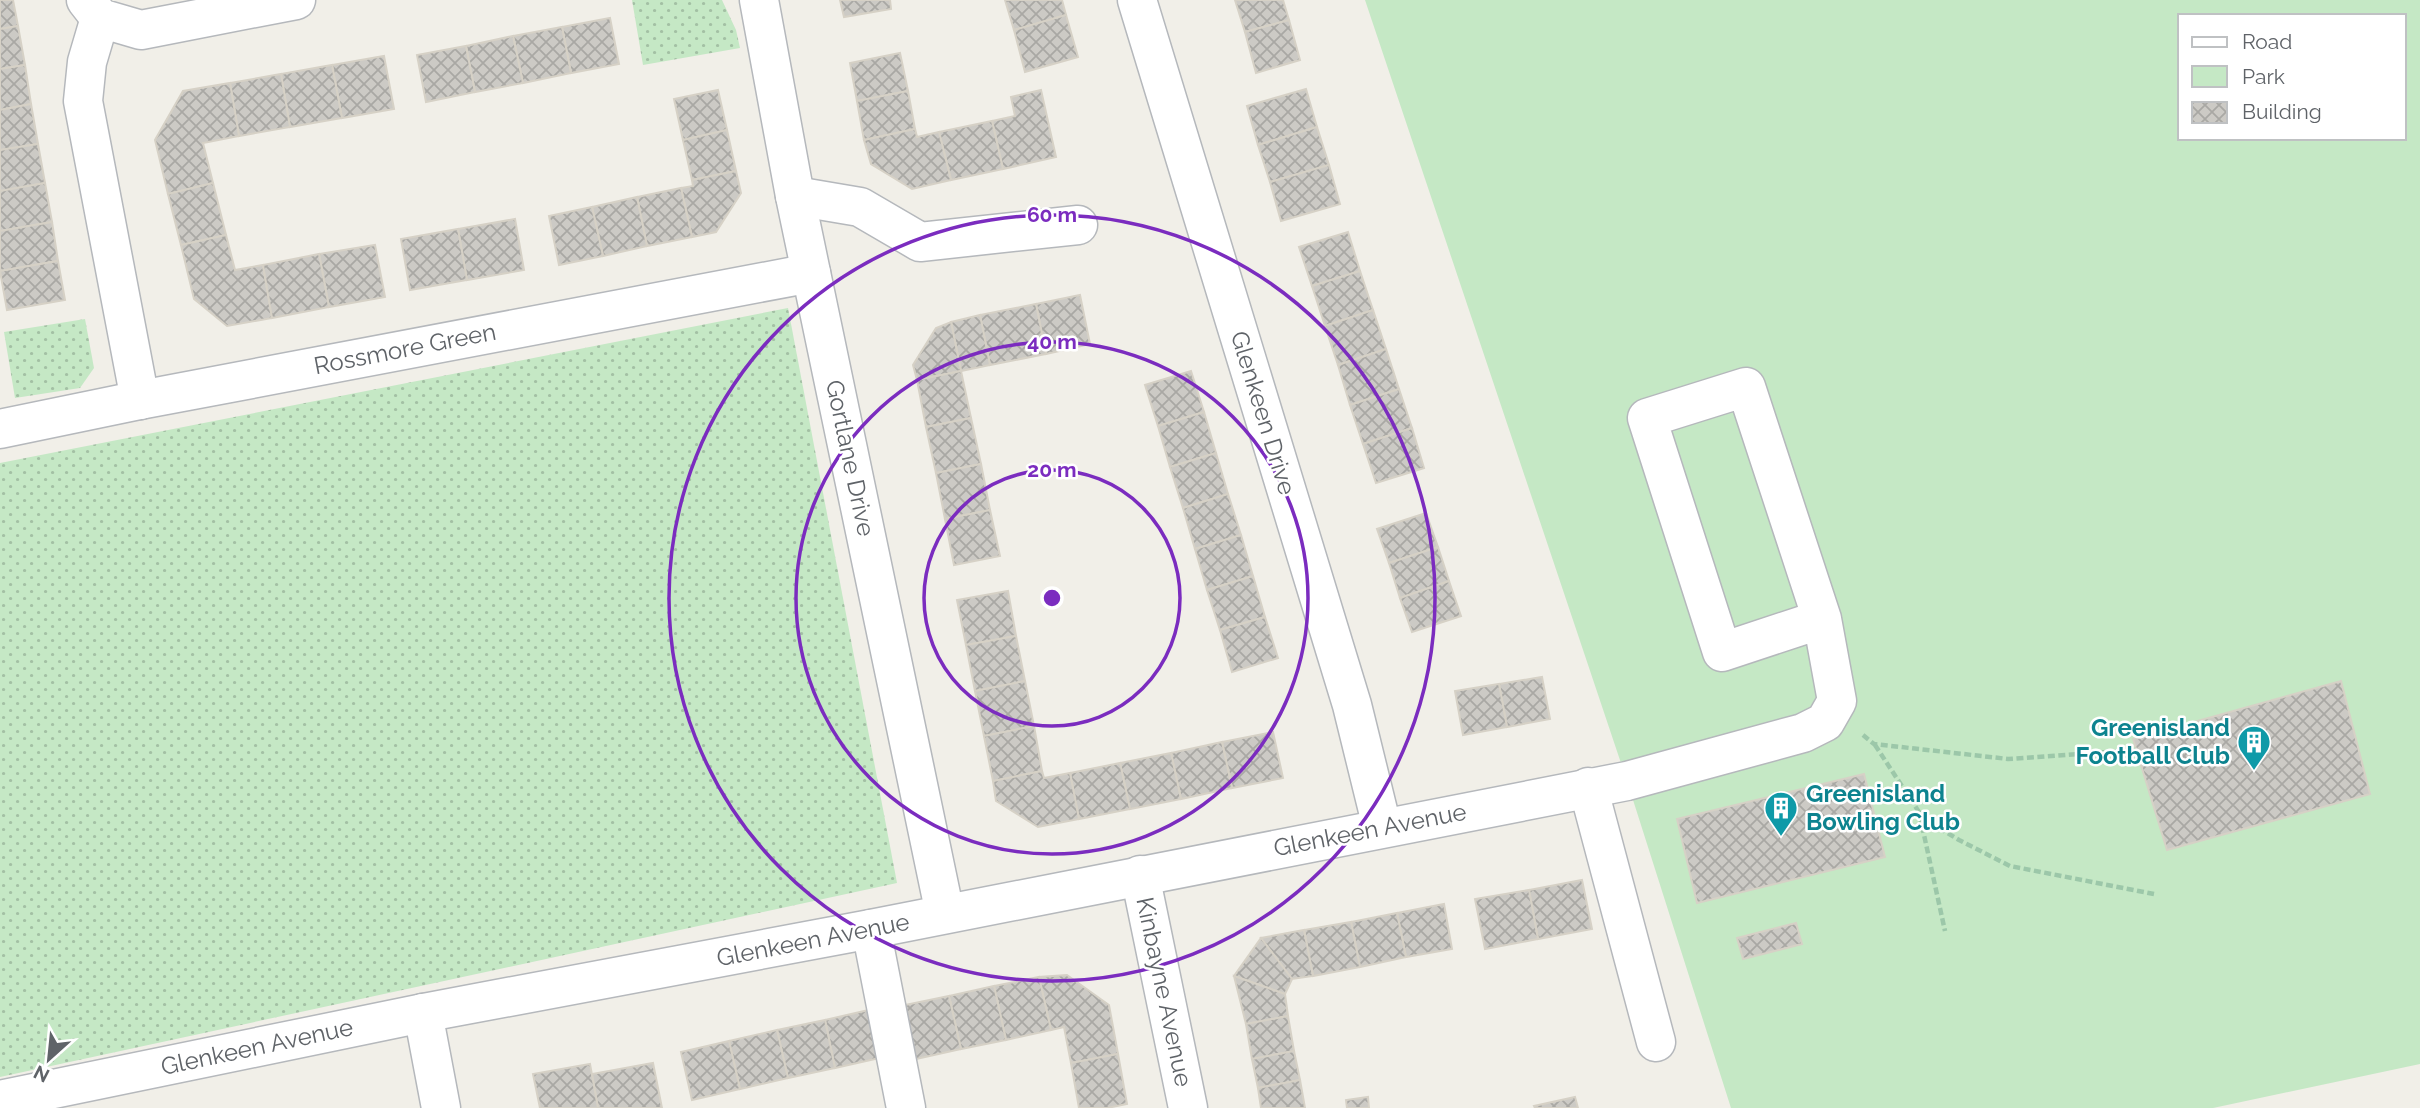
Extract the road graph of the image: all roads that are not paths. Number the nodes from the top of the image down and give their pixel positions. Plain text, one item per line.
1 (296, 0) edge
2 (759, 0) edge
3 (1137, 0) edge
4 (93, 9) edge
5 (795, 196) junction
6 (1078, 225) dead end
7 (811, 273) junction
8 (140, 400) junction
9 (0, 429) edge
10 (1822, 619) junction
11 (1588, 788) junction
12 (1382, 827) junction
13 (1140, 876) junction
14 (945, 914) junction
15 (870, 929) junction
16 (423, 1013) junction
17 (1656, 1042) dead end
18 (0, 1100) edge
19 (441, 1108) edge
20 (906, 1108) edge
21 (1188, 1108) edge

1 - 4 street
2 - 5 street, Gortlane Drive
3 - 12 street, Glenkeen Drive
4 - 8 street
5 - 6 street
5 - 7 street, Gortlane Drive
7 - 8 street, Rossmore Green
7 - 14 street, Gortlane Drive
8 - 9 street, Rossmore Green
10 - 10 street
10 - 11 street, Glenkeen Avenue
11 - 12 street, Glenkeen Avenue
11 - 17 street
12 - 13 street, Glenkeen Avenue
13 - 14 street, Glenkeen Avenue
13 - 21 street, Kinbayne Avenue
14 - 15 street, Glenkeen Avenue
15 - 16 street, Glenkeen Avenue
15 - 20 street
16 - 18 street, Glenkeen Avenue
16 - 19 street

